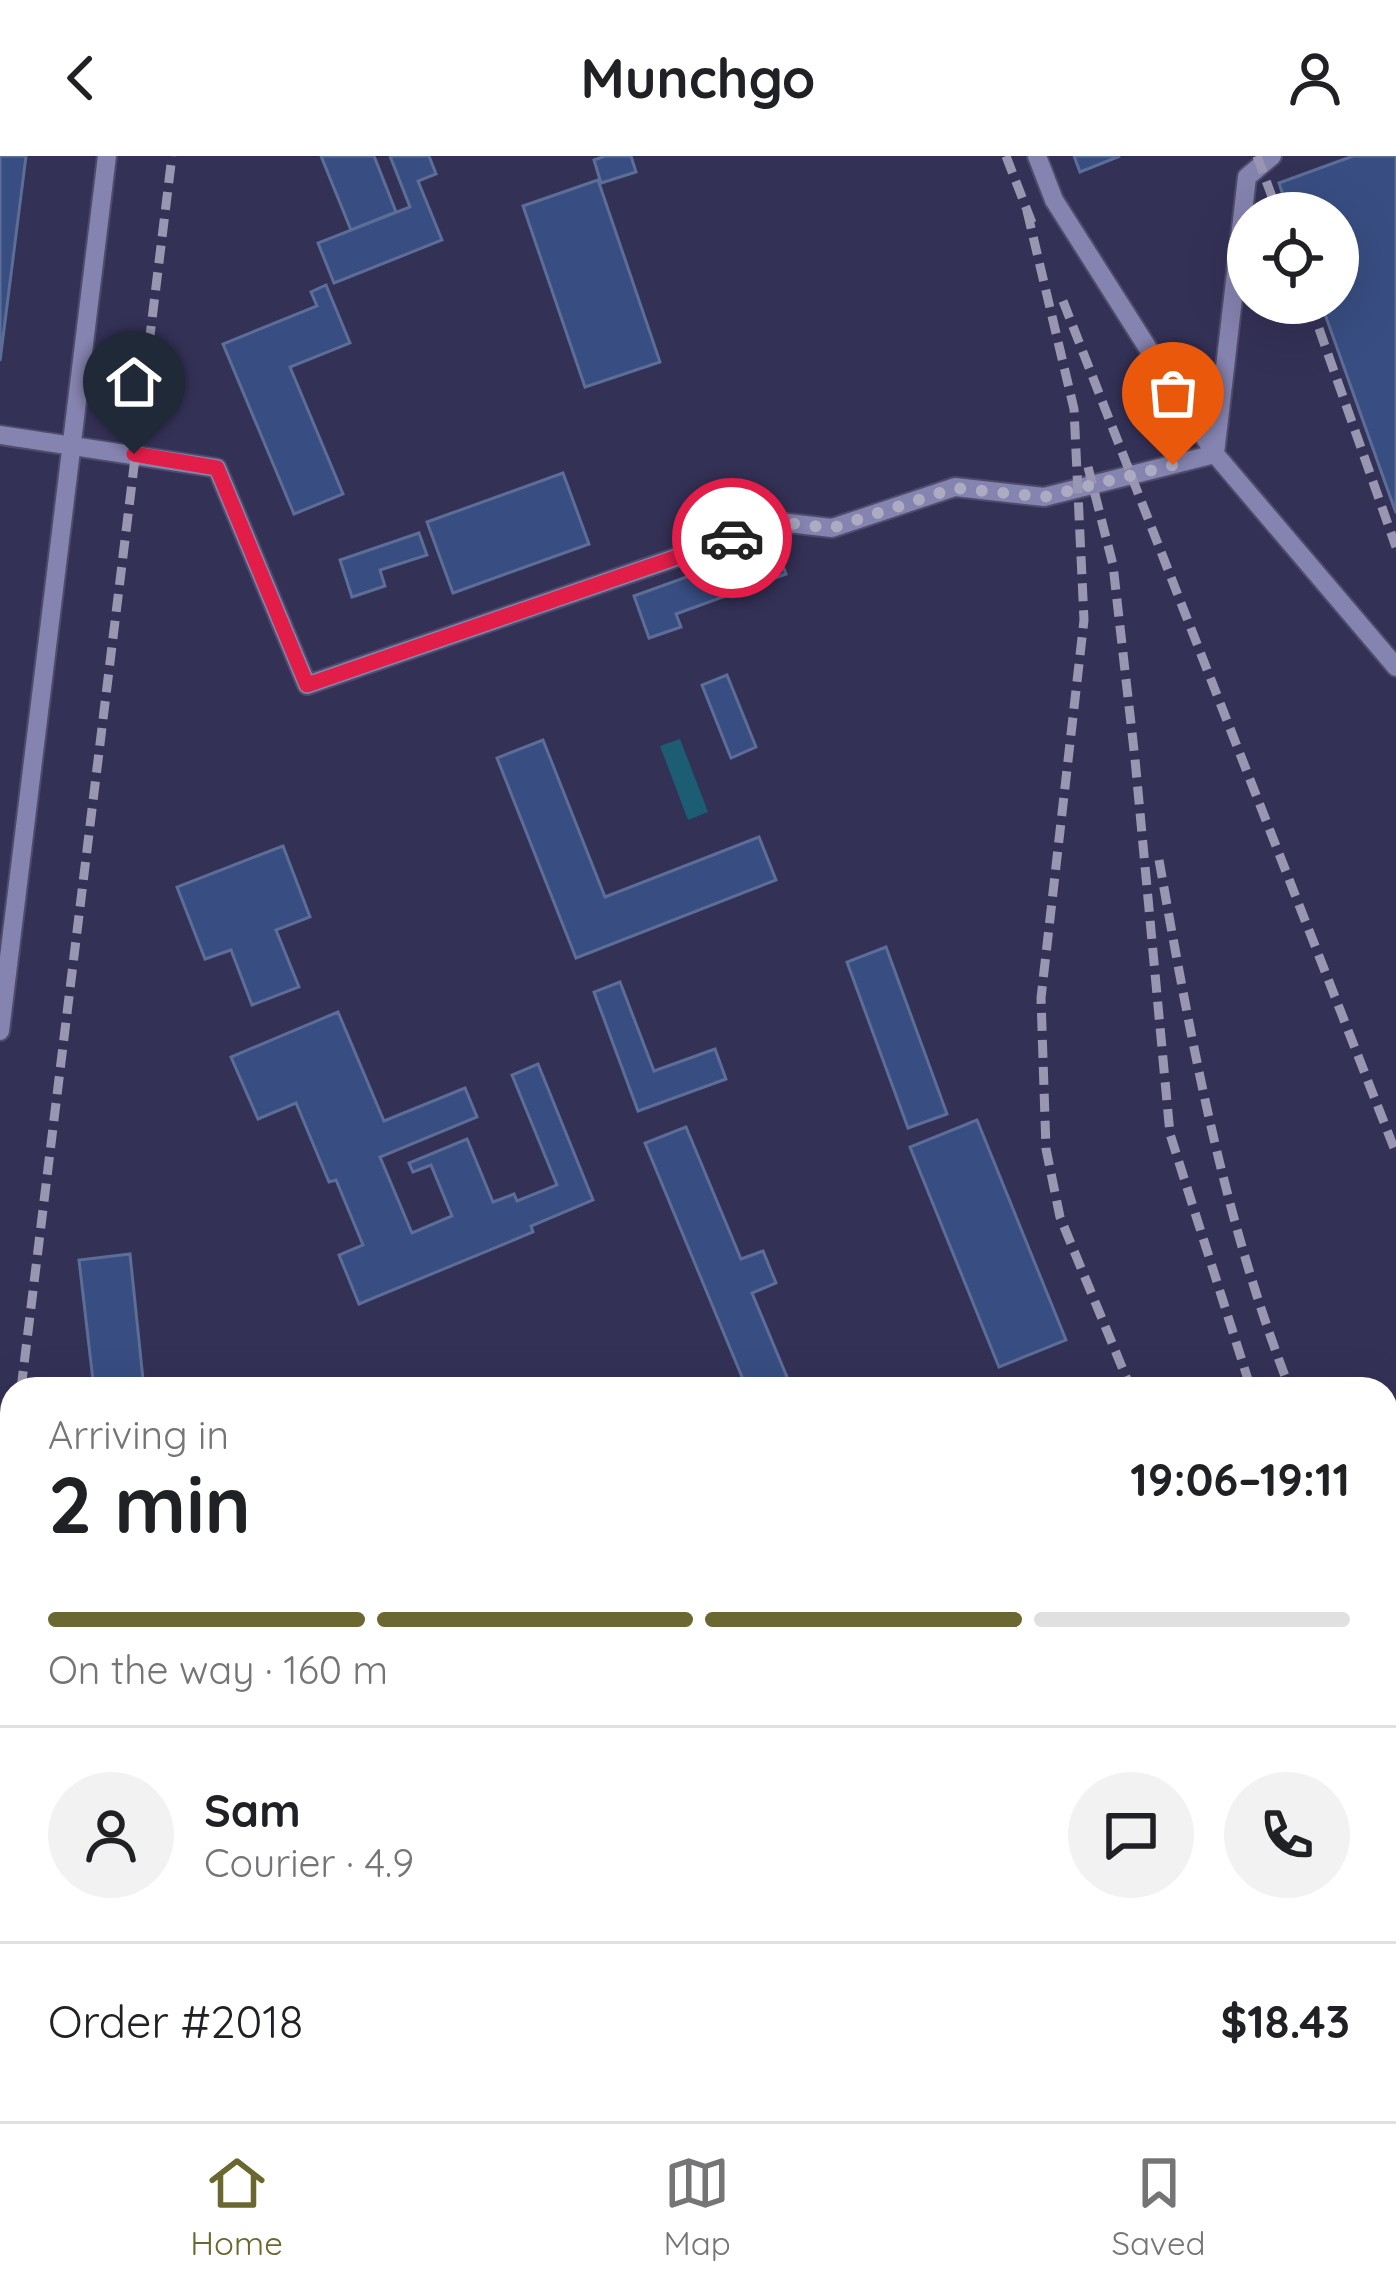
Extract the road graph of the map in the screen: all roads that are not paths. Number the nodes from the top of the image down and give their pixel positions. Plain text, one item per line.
1 (107, 156) edge
2 (1037, 156) edge
3 (1271, 156) edge
4 (0, 435) edge
5 (72, 444) junction
6 (1215, 454) junction
7 (1396, 667) edge
8 (0, 1031) edge

1 - 5 lane
2 - 6 lane
3 - 6 lane
4 - 5 lane
5 - 6 lane
5 - 8 lane
6 - 7 lane

